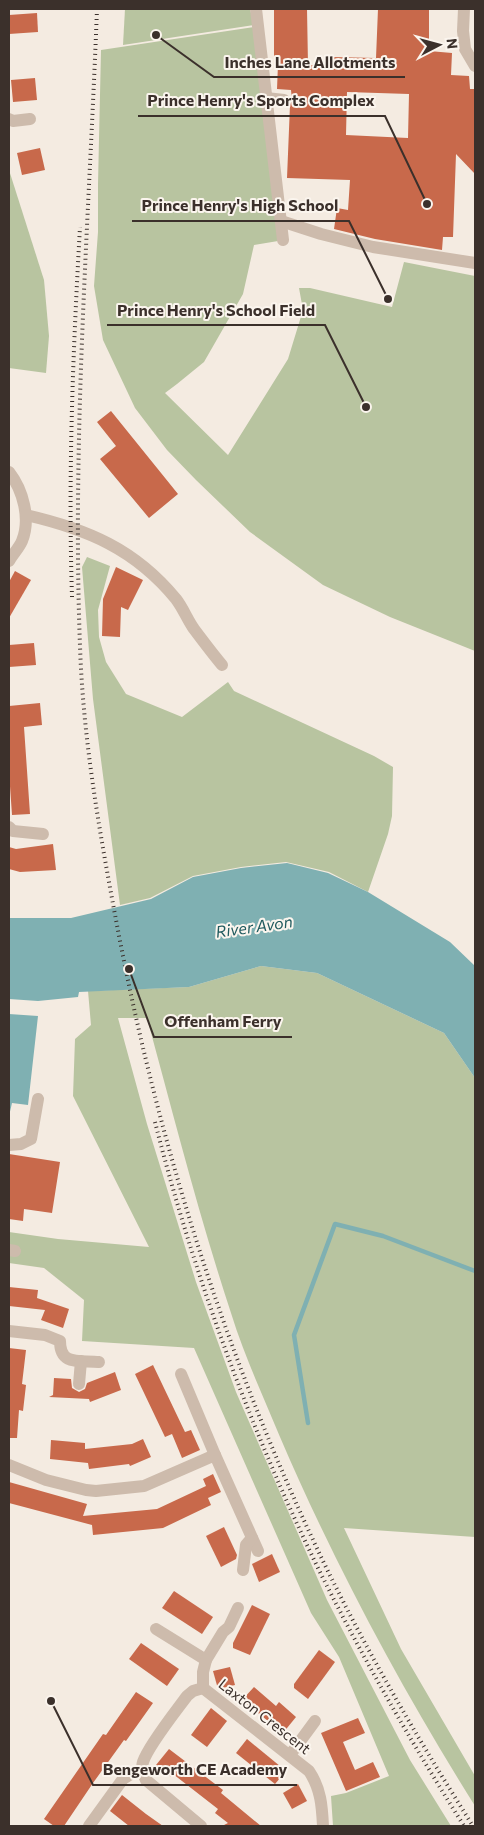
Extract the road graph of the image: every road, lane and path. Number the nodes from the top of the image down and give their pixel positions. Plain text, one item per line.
1 (256, 9) edge
2 (464, 9) edge
3 (475, 66) edge
4 (266, 98) junction
5 (284, 100) dead end
6 (9, 119) edge
7 (30, 119) dead end
8 (281, 221) junction
9 (283, 240) dead end
10 (475, 263) edge
11 (9, 472) edge
12 (26, 515) junction
13 (9, 561) edge
14 (222, 665) dead end
15 (9, 827) edge
16 (42, 834) dead end
17 (38, 1099) dead end
18 (9, 1145) edge
19 (12, 1331) edge
20 (81, 1360) junction
21 (99, 1362) dead end
22 (181, 1374) dead end
23 (79, 1384) dead end
24 (215, 1455) junction
25 (9, 1465) edge
26 (252, 1538) junction
27 (258, 1552) dead end
28 (243, 1570) dead end
29 (238, 1608) dead end
30 (156, 1630) dead end
31 (206, 1660) junction
32 (202, 1688) junction
33 (315, 1721) dead end
34 (290, 1755) junction
35 (143, 1772) junction
36 (88, 1826) edge
37 (201, 1826) edge
38 (323, 1826) edge

1 - 4 street
2 - 3 street
4 - 5 street
4 - 8 street
6 - 7 street
8 - 9 street
8 - 10 street
11 - 12 street
12 - 13 street
12 - 14 street
15 - 16 street
17 - 18 street
19 - 20 street
20 - 21 street
20 - 23 street
22 - 24 street
24 - 25 street
24 - 26 street
26 - 27 street
26 - 28 street
29 - 31 street, Laxton Crescent
30 - 31 street
31 - 32 street, Laxton Crescent
32 - 34 street, Laxton Crescent
32 - 35 street, Laxton Crescent
33 - 34 street
34 - 38 street, Laxton Crescent
35 - 36 street
35 - 37 street

